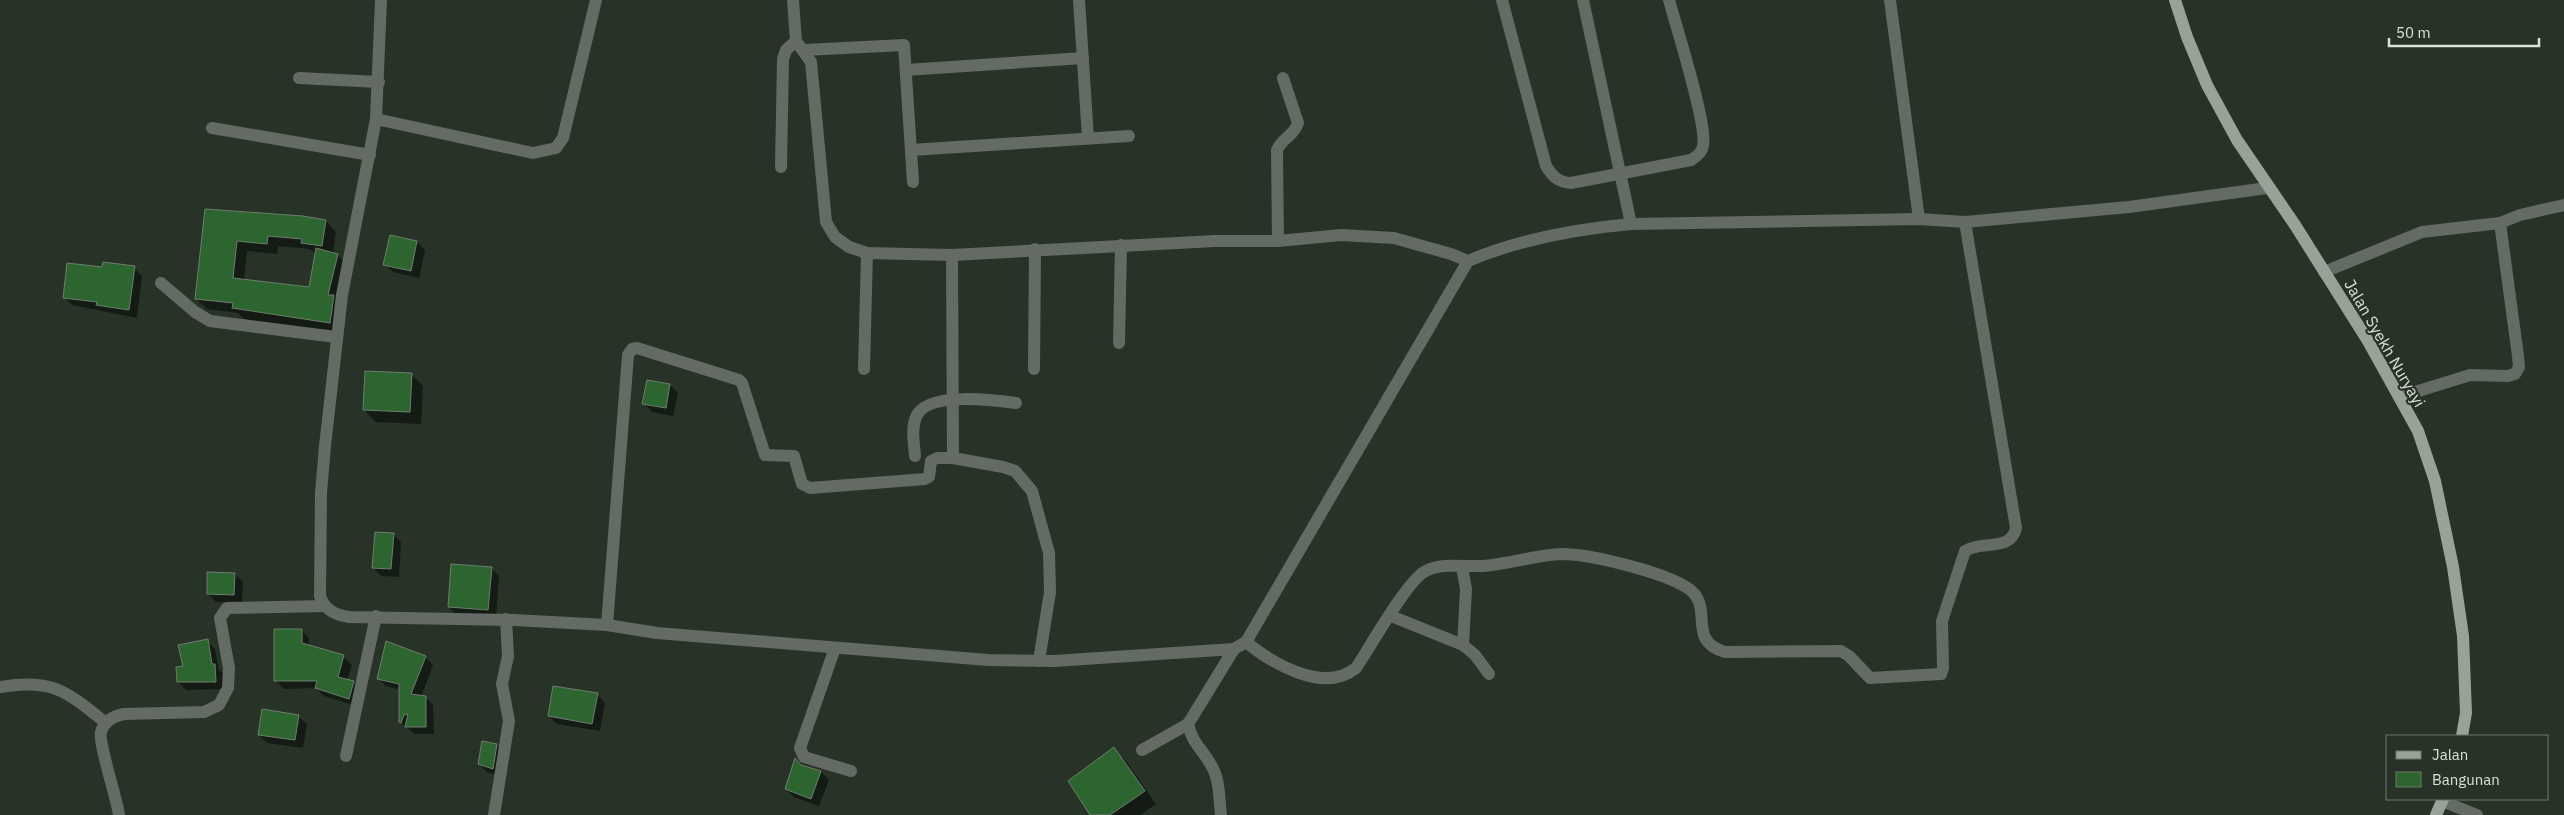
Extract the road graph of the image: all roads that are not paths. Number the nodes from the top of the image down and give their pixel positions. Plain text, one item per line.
1 (381, 0) edge
2 (596, 0) edge
3 (793, 0) edge
4 (1079, 0) edge
5 (1502, 0) edge
6 (1583, 0) edge
7 (1669, 0) edge
8 (1890, 0) edge
9 (2175, 0) edge
10 (800, 46) junction
11 (1083, 58) junction
12 (906, 70) junction
13 (298, 78) dead end
14 (1283, 78) dead end
15 (379, 82) junction
16 (376, 119) junction
17 (212, 128) dead end
18 (1129, 136) dead end
19 (1088, 138) junction
20 (911, 150) junction
21 (370, 155) junction
22 (781, 167) dead end
23 (1620, 174) junction
24 (912, 182) dead end
25 (2268, 188) junction
26 (2564, 205) edge
27 (1919, 219) junction
28 (1965, 222) junction
29 (2500, 223) junction
30 (1631, 224) junction
31 (1278, 242) junction
32 (1121, 245) junction
33 (1035, 249) junction
34 (866, 253) junction
35 (952, 255) junction
36 (1468, 261) junction
37 (2324, 272) junction
38 (161, 283) dead end
39 (336, 337) junction
40 (1118, 343) dead end
41 (1034, 368) dead end
42 (864, 369) dead end
43 (2399, 397) junction
44 (953, 401) junction
45 (1016, 403) dead end
46 (915, 456) dead end
47 (953, 458) junction
48 (1462, 567) junction
49 (324, 606) junction
50 (376, 616) junction
51 (1391, 616) junction
52 (506, 619) junction
53 (607, 625) junction
54 (1246, 642) junction
55 (1463, 645) junction
56 (834, 648) junction
57 (1234, 649) junction
58 (1039, 661) junction
59 (1489, 674) dead end
60 (0, 687) edge
61 (106, 723) junction
62 (1188, 724) junction
63 (2462, 735) edge
64 (1142, 750) dead end
65 (346, 756) dead end
66 (851, 771) dead end
67 (2443, 800) edge
68 (119, 815) edge
69 (494, 815) edge
70 (1221, 815) edge
71 (2436, 815) edge
72 (2477, 815) edge

1 - 15 street
2 - 16 street
3 - 10 street
4 - 11 street
5 - 23 street
6 - 23 street
7 - 23 street
8 - 27 street
9 - 25 main road, Jalan Syekh Nuryayi
10 - 12 street
10 - 22 street
10 - 34 street
11 - 12 street
11 - 19 street
12 - 20 street
13 - 15 street
14 - 31 street
15 - 16 street
16 - 21 street
17 - 21 street
18 - 19 street
19 - 20 street
20 - 24 street
21 - 39 street
23 - 30 street
25 - 28 street
25 - 37 main road, Jalan Syekh Nuryayi
26 - 29 street
27 - 28 street
27 - 30 street
28 - 48 street
29 - 37 street
29 - 43 street
30 - 36 street
31 - 32 street
31 - 36 street
32 - 33 street
32 - 40 street
33 - 35 street
33 - 41 street
34 - 35 street
34 - 42 street
35 - 44 street
36 - 54 street
37 - 43 main road, Jalan Syekh Nuryayi
38 - 39 street
39 - 49 street
43 - 63 main road, Jalan Syekh Nuryayi
44 - 45 street
44 - 46 street
44 - 47 street
47 - 53 street
47 - 58 street
48 - 51 street
48 - 55 street
49 - 50 street
49 - 61 street
50 - 52 street
50 - 65 street
51 - 54 street
51 - 55 street
52 - 53 street
52 - 69 street
53 - 56 street
54 - 57 street
55 - 59 street
56 - 58 street
56 - 66 street
57 - 58 street
57 - 62 street
60 - 61 street
61 - 68 street
62 - 64 street
62 - 70 street
67 - 71 main road
67 - 72 street

